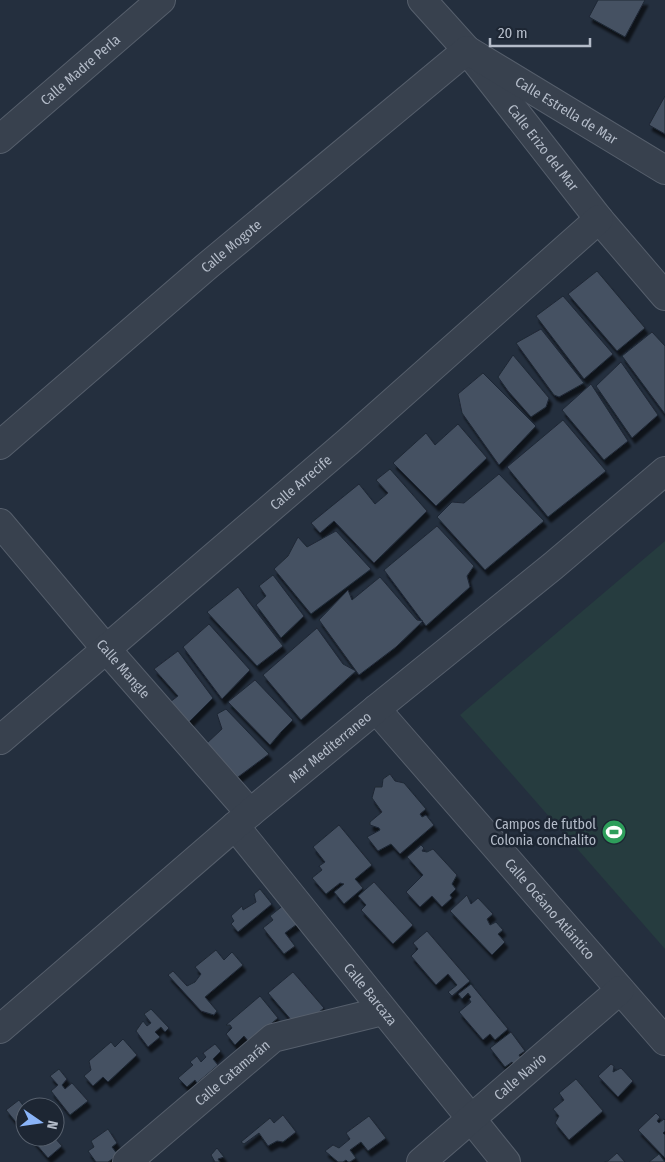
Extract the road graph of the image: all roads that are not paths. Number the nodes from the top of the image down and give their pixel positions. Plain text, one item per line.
1 (161, 0) edge
2 (422, 0) edge
3 (467, 50) junction
4 (0, 139) edge
5 (665, 170) edge
6 (599, 219) junction
7 (665, 296) edge
8 (0, 445) edge
9 (665, 471) edge
10 (0, 523) edge
11 (107, 650) junction
12 (376, 709) junction
13 (0, 740) edge
14 (242, 820) junction
15 (620, 990) junction
16 (383, 1011) junction
17 (0, 1029) edge
18 (665, 1041) edge
19 (470, 1119) junction
20 (128, 1162) edge
21 (421, 1162) edge
22 (506, 1162) edge

1 - 4 street, Calle Madre Perla
2 - 3 street, Calle Erizo del Mar
3 - 5 street, Calle Estrella de Mar
3 - 6 street, Calle Erizo del Mar
3 - 8 street, Calle Mogote
6 - 7 street, Calle Erizo del Mar
6 - 11 street, Calle Arrecife
9 - 12 street, Mar Mediterraneo
10 - 11 street, Calle Mangle
11 - 13 street, Calle Arrecife
11 - 14 street, Calle Mangle
12 - 14 street, Mar Mediterraneo
12 - 15 street, Calle Océano Atlántico
14 - 16 street, Calle Barcaza
14 - 17 street, Mar Mediterraneo
15 - 18 street, Calle Océano Atlántico
15 - 19 street, Calle Navio
16 - 19 street, Calle Barcaza
16 - 20 street, Calle Catamarán
19 - 21 street, Calle Navio
19 - 22 street, Calle Barcaza

